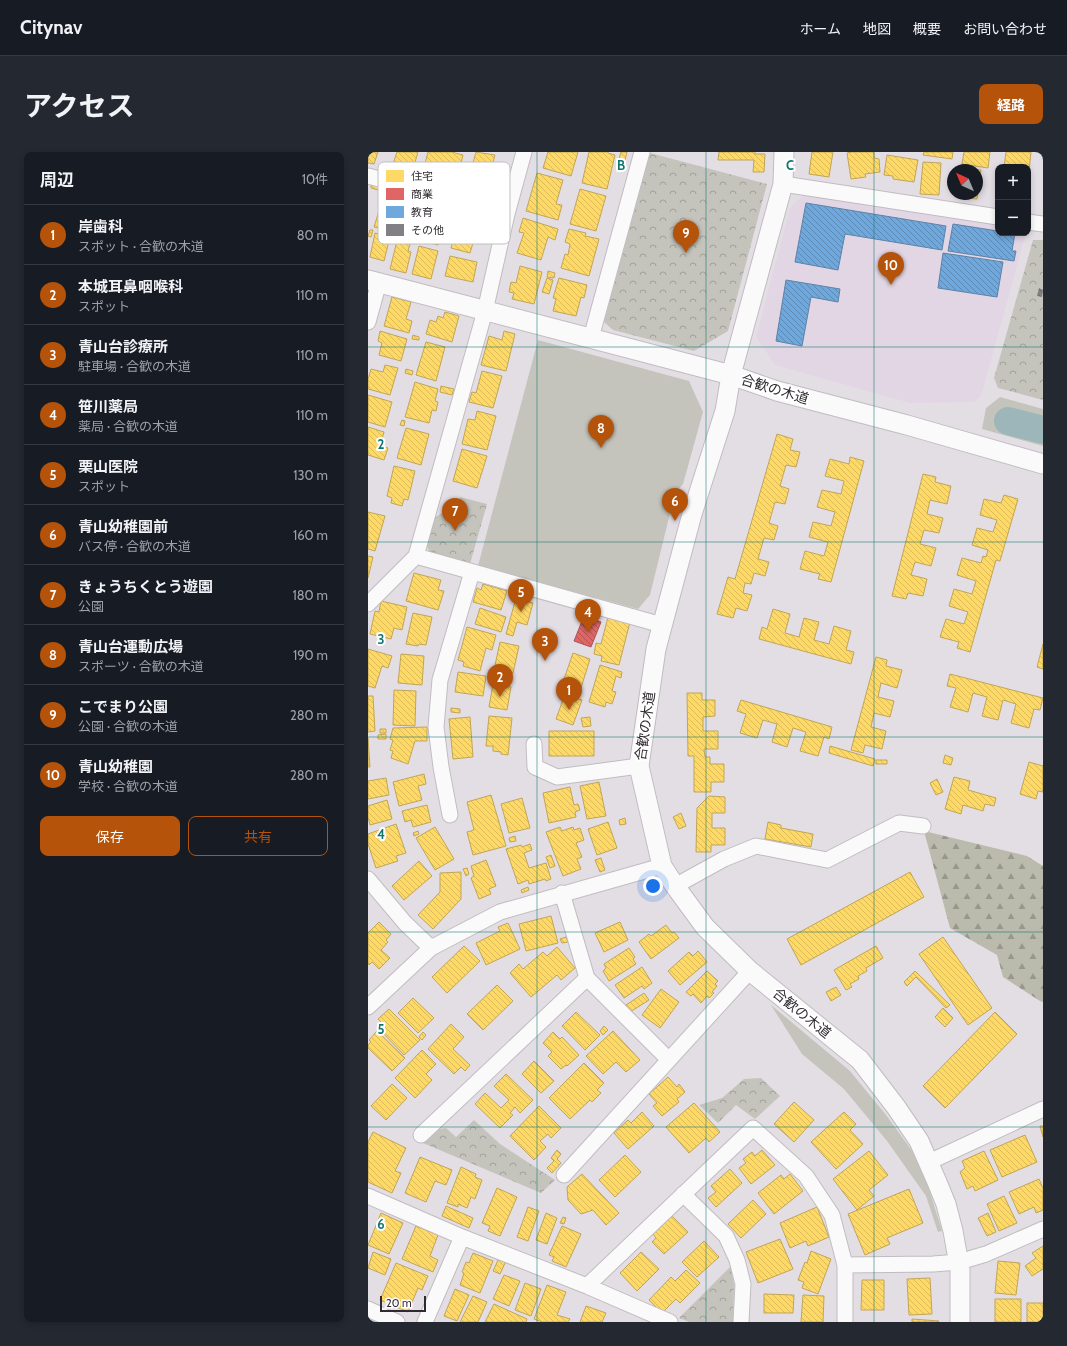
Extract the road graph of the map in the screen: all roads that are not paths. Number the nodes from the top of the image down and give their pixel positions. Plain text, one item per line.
1 (524, 152) edge
2 (642, 152) edge
3 (784, 152) edge
4 (368, 176) edge
5 (378, 179) edge
6 (783, 184) junction
7 (510, 203) edge
8 (995, 217) edge
9 (1031, 222) edge
10 (1043, 224) edge
11 (500, 244) edge
12 (373, 281) edge
13 (485, 311) junction
14 (368, 322) edge
15 (591, 338) junction
16 (731, 375) junction
17 (1043, 464) edge
18 (416, 556) junction
19 (472, 572) junction
20 (368, 604) edge
21 (662, 625) junction
22 (534, 744) dead end
23 (639, 766) junction
24 (450, 816) dead end
25 (923, 826) dead end
26 (662, 866) junction
27 (368, 879) edge
28 (675, 886) junction
29 (562, 893) junction
30 (430, 948) junction
31 (750, 970) junction
32 (587, 978) junction
33 (368, 1007) edge
34 (669, 1060) junction
35 (1043, 1109) edge
36 (421, 1135) dead end
37 (929, 1162) junction
38 (564, 1175) dead end
39 (682, 1194) junction
40 (368, 1196) edge
41 (1043, 1230) edge
42 (462, 1237) junction
43 (958, 1262) junction
44 (845, 1265) junction
45 (587, 1286) junction
46 (368, 1310) edge
47 (397, 1322) edge
48 (425, 1322) edge
49 (670, 1322) edge
50 (741, 1322) edge
51 (845, 1322) edge
52 (960, 1322) edge

1 - 7 street
2 - 15 street
3 - 6 street
4 - 5 street
6 - 8 street
6 - 16 street
9 - 10 street
11 - 13 street
12 - 13 street
12 - 14 street
13 - 15 street
13 - 18 street
15 - 16 street
16 - 17 street, 合歓の木道
16 - 21 street, 合歓の木道
18 - 19 street
18 - 20 street
19 - 21 street
19 - 24 street
21 - 23 street, 合歓の木道
22 - 23 street
23 - 26 street, 合歓の木道
25 - 28 street
26 - 28 street, 合歓の木道
26 - 29 street
27 - 30 street
28 - 31 street, 合歓の木道
29 - 30 street
29 - 32 street
30 - 33 street
31 - 34 street
31 - 37 street, 合歓の木道
32 - 34 street
32 - 36 street
34 - 38 street
35 - 37 street
37 - 43 street, 合歓の木道
39 - 44 street
39 - 45 street
39 - 50 street
40 - 42 street
41 - 43 street
42 - 45 street
42 - 48 street
43 - 44 street
43 - 52 street, 合歓の木道
44 - 51 street
45 - 49 street
46 - 47 street

